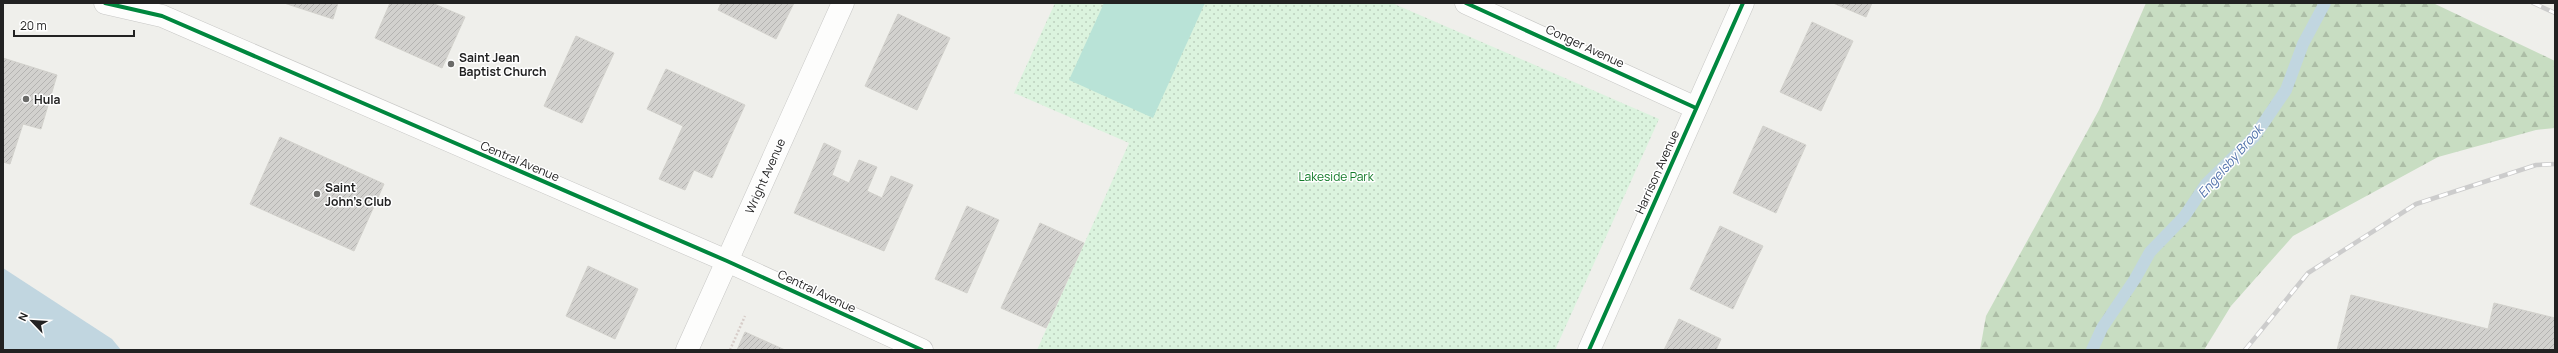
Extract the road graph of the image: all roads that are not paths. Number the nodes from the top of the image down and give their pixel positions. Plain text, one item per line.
1 (105, 3) edge
2 (843, 3) edge
3 (1466, 3) edge
4 (1743, 3) edge
5 (164, 10) edge
6 (1696, 108) junction
7 (727, 261) junction
8 (687, 350) edge
9 (922, 350) edge
10 (1589, 350) edge

1 - 5 street, Central Avenue
2 - 7 street, Wright Avenue
3 - 6 street, Conger Avenue
4 - 6 street, Harrison Avenue
5 - 7 street, Central Avenue
6 - 10 street, Harrison Avenue
7 - 8 street, Wright Avenue
7 - 9 street, Central Avenue

